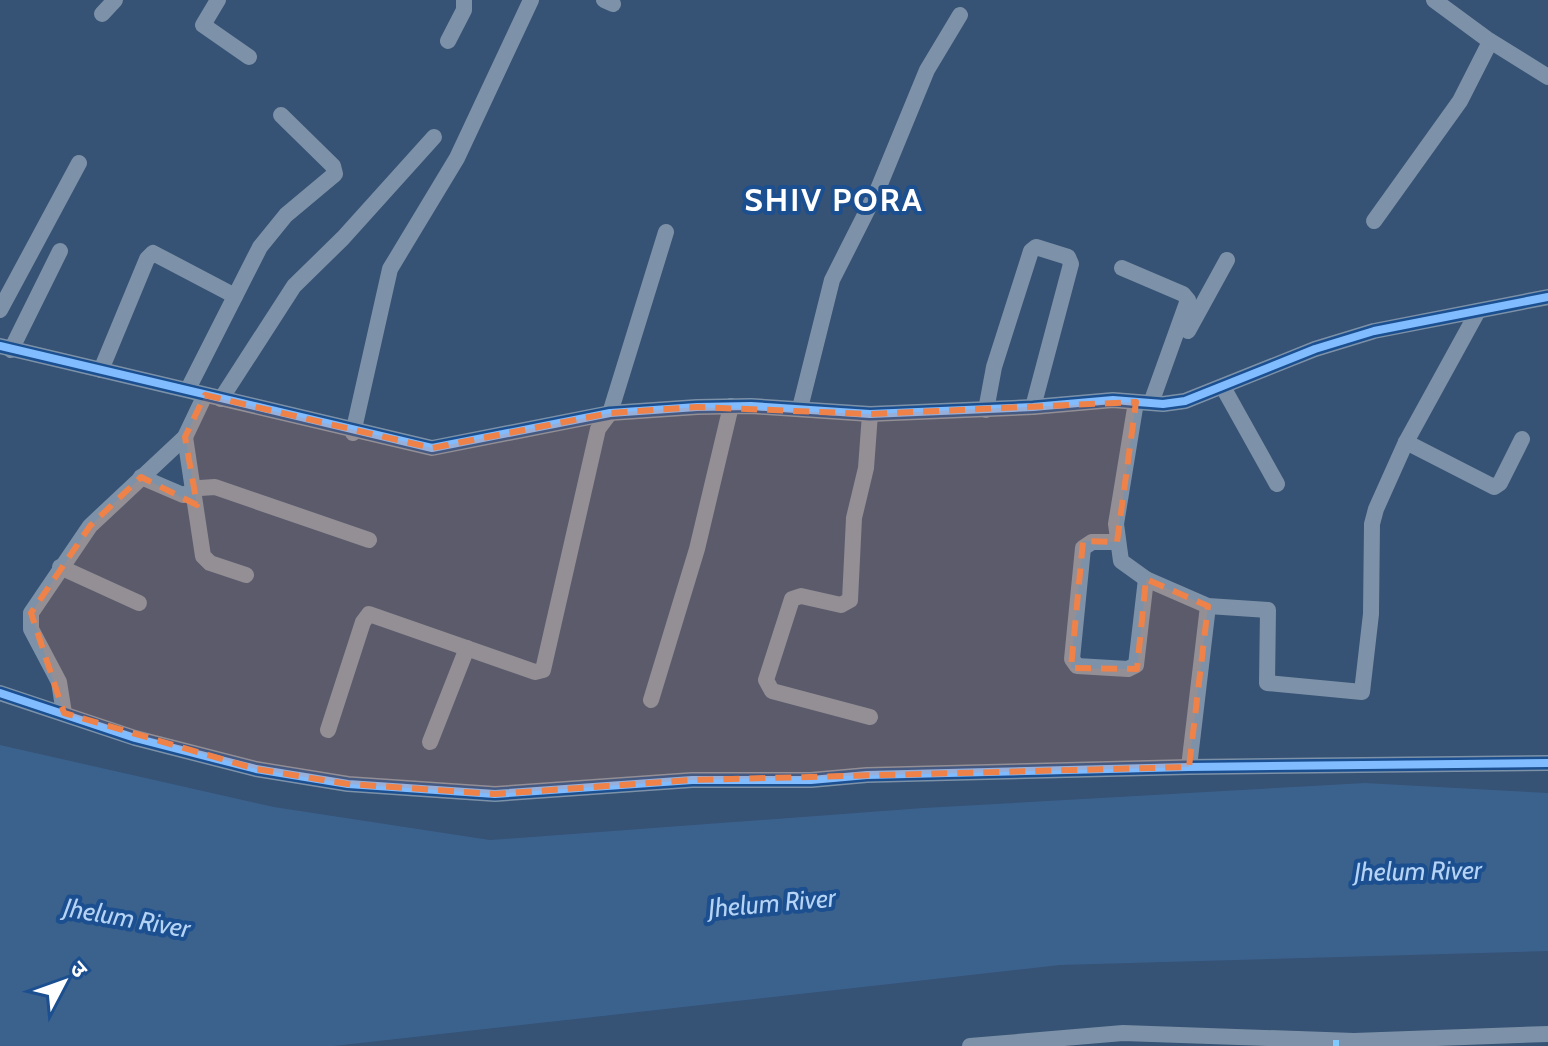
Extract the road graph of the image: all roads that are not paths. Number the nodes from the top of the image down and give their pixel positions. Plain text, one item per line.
1 (115, 0) edge
2 (218, 0) edge
3 (464, 0) edge
4 (531, 0) edge
5 (1434, 0) edge
6 (102, 14) dead end
7 (960, 15) dead end
8 (448, 41) dead end
9 (1490, 42) junction
10 (249, 57) dead end
11 (1548, 77) edge
12 (281, 115) dead end
13 (434, 137) dead end
14 (79, 163) dead end
15 (1374, 221) dead end
16 (666, 232) dead end
17 (60, 251) dead end
18 (1227, 260) dead end
19 (1122, 268) dead end
20 (235, 296) junction
21 (1548, 297) edge
22 (0, 310) edge
23 (1478, 311) junction
24 (5, 348) edge
25 (101, 370) junction
26 (188, 389) junction
27 (1224, 389) junction
28 (213, 397) junction
29 (1150, 403) junction
30 (731, 406) junction
31 (1033, 407) junction
32 (800, 408) junction
33 (986, 410) junction
34 (610, 413) junction
35 (870, 414) junction
36 (353, 433) junction
37 (185, 437) junction
38 (1522, 439) dead end
39 (1406, 442) junction
40 (141, 477) junction
41 (1277, 484) dead end
42 (194, 490) junction
43 (369, 540) dead end
44 (1117, 542) junction
45 (60, 567) junction
46 (246, 575) dead end
47 (1146, 579) junction
48 (139, 603) dead end
49 (1208, 606) junction
50 (467, 648) junction
51 (0, 693) edge
52 (651, 700) dead end
53 (64, 713) junction
54 (870, 717) dead end
55 (328, 730) dead end
56 (430, 742) dead end
57 (1548, 763) edge
58 (1189, 767) junction
59 (1548, 1034) edge
60 (1202, 1041) edge
61 (1287, 1042) edge
62 (970, 1046) edge

1 - 6 street
2 - 10 street
3 - 8 street
4 - 36 street
5 - 9 street
7 - 32 street
9 - 11 street
9 - 15 street
12 - 20 street
13 - 28 street
14 - 22 street
16 - 34 street
17 - 24 street
18 - 29 street
19 - 29 street
20 - 25 street
20 - 26 street
21 - 23 street
23 - 27 street
23 - 39 street
24 - 25 street
25 - 26 street
26 - 28 street
27 - 29 street
27 - 41 street
28 - 36 street
28 - 37 street
29 - 31 street
29 - 44 street
30 - 32 street
30 - 34 street
30 - 52 street
31 - 33 street
31 - 33 street
32 - 35 street
33 - 35 street
34 - 36 street
34 - 50 street
35 - 54 street
37 - 40 street
37 - 42 street
38 - 39 street
39 - 49 street
40 - 42 street
40 - 45 street
42 - 43 street
42 - 46 street
44 - 47 street
44 - 47 street
45 - 48 street
45 - 53 street
47 - 49 street
49 - 58 street
50 - 55 street
50 - 56 street
51 - 53 street
53 - 58 street
57 - 58 street
59 - 61 street
60 - 61 street
60 - 62 street

